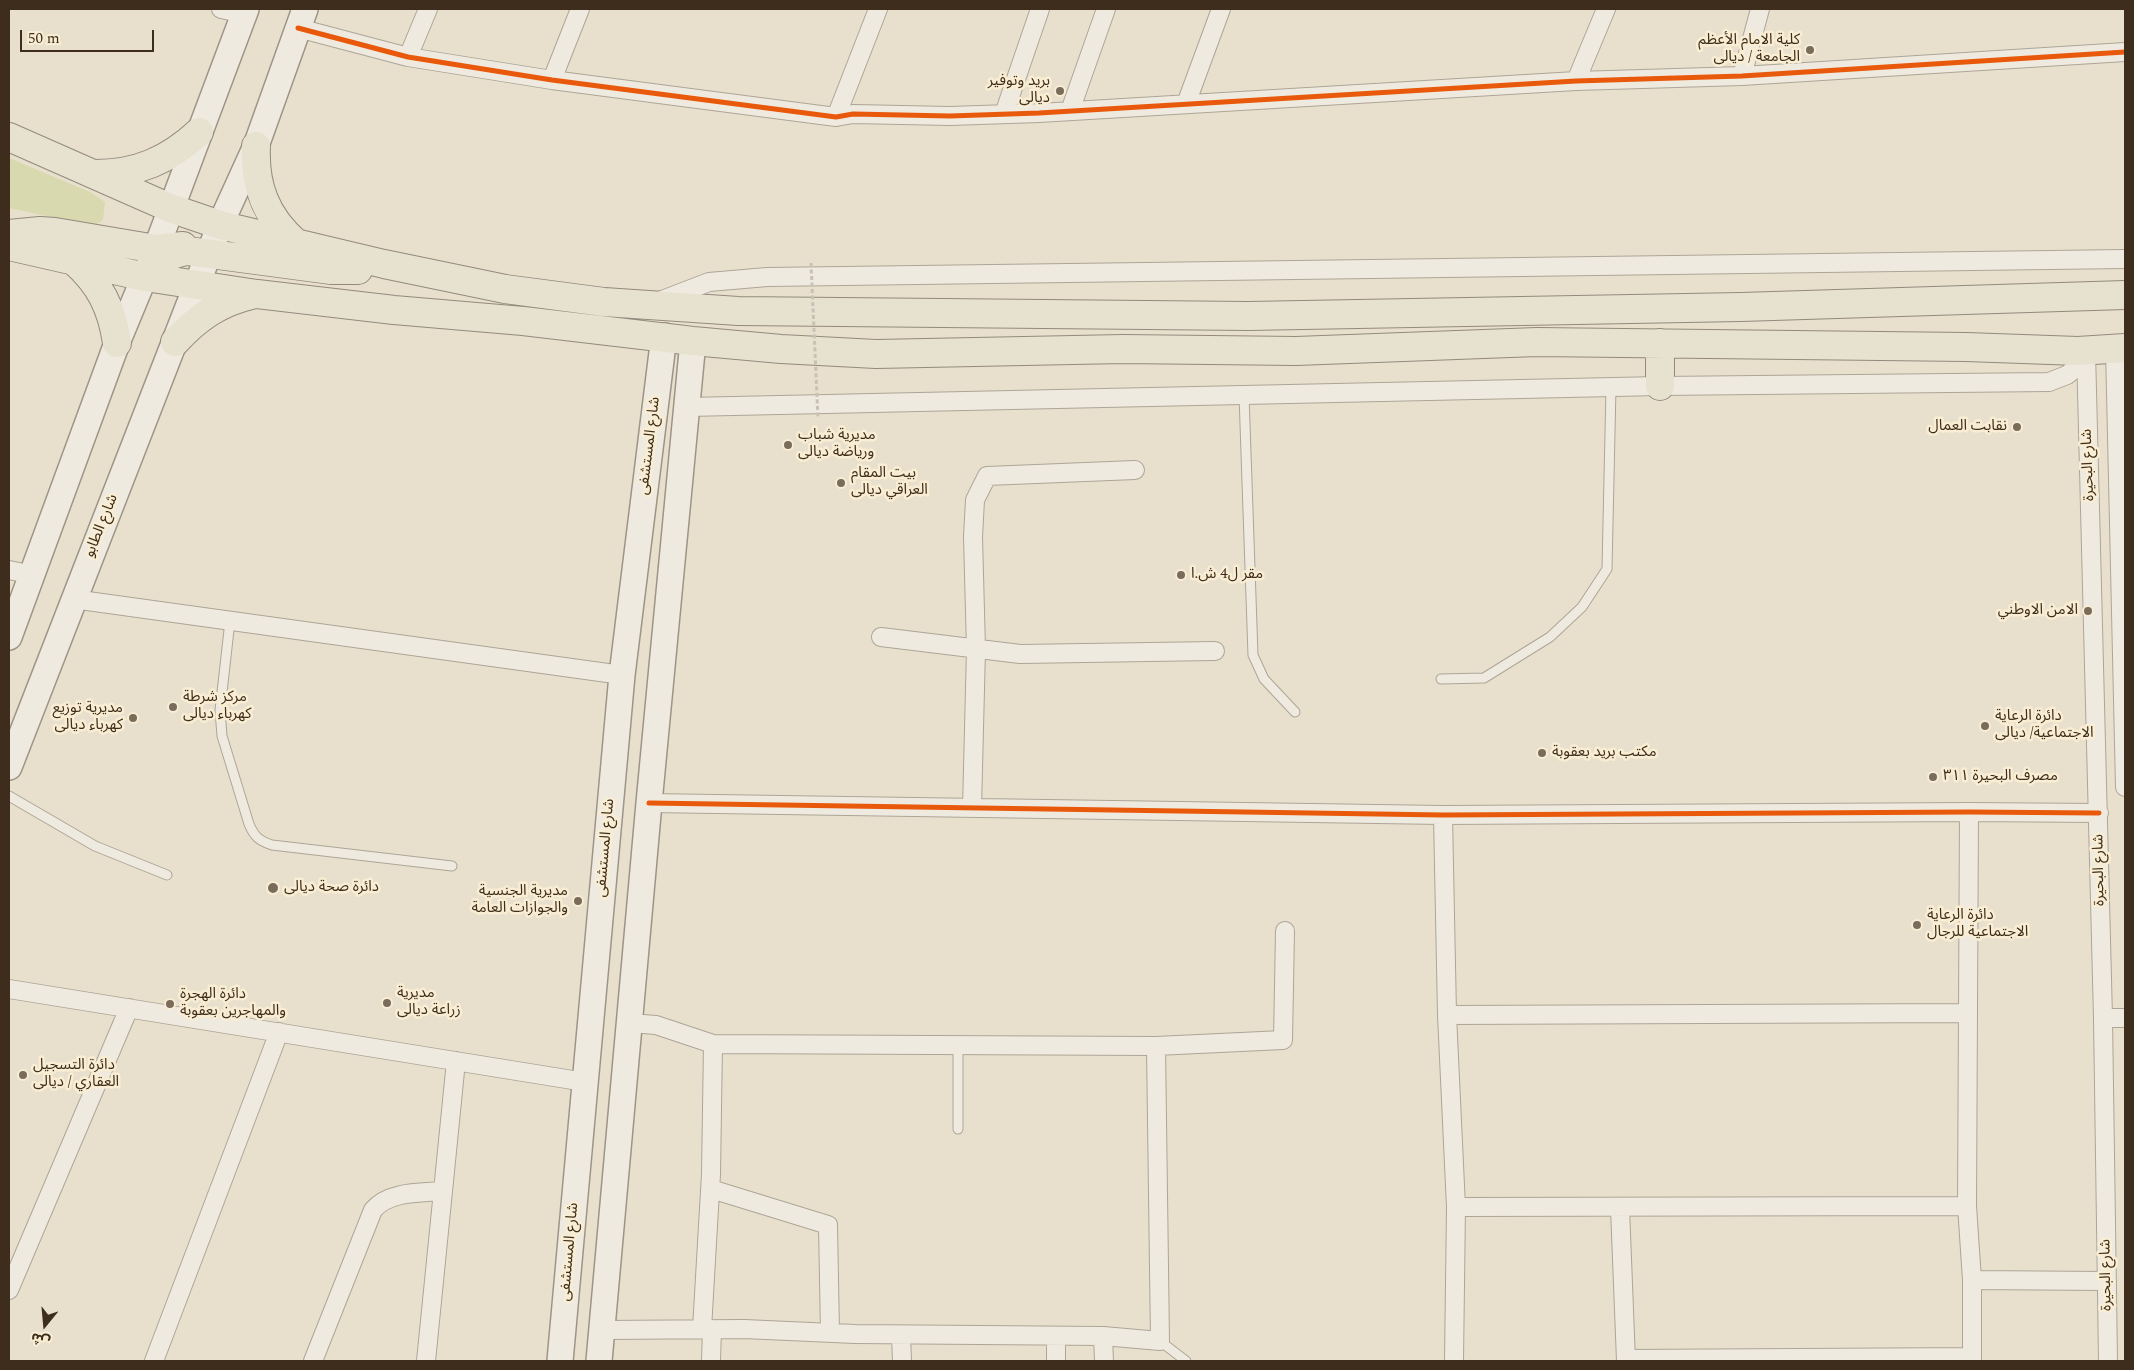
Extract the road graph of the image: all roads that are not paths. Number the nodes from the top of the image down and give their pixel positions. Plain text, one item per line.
1 (428, 9) edge
2 (580, 9) edge
3 (878, 9) edge
4 (1040, 9) edge
5 (1106, 9) edge
6 (1221, 9) edge
7 (1606, 9) edge
8 (1760, 9) edge
9 (237, 11) edge
10 (302, 18) edge
11 (2125, 52) edge
12 (408, 57) junction
13 (1742, 76) junction
14 (552, 80) junction
15 (1576, 81) junction
16 (1186, 104) junction
17 (1070, 111) junction
18 (1004, 114) junction
19 (836, 117) junction
20 (199, 132) junction
21 (9, 137) edge
22 (256, 146) junction
23 (91, 174) junction
24 (170, 208) junction
25 (220, 226) junction
26 (9, 234) edge
27 (296, 243) junction
28 (9, 246) edge
29 (156, 249) junction
30 (210, 253) junction
31 (2125, 260) edge
32 (74, 261) junction
33 (384, 264) junction
34 (144, 277) junction
35 (198, 285) junction
36 (257, 294) junction
37 (2125, 296) edge
38 (648, 305) junction
39 (664, 336) junction
40 (693, 341) junction
41 (175, 342) junction
42 (116, 343) junction
43 (1660, 343) junction
44 (2120, 348) edge
45 (2082, 350) junction
46 (1660, 386) junction
47 (1611, 387) junction
48 (1244, 395) junction
49 (687, 407) junction
50 (1135, 470) dead end
51 (645, 485) junction
52 (679, 490) junction
53 (9, 570) edge
54 (33, 575) junction
55 (73, 599) junction
56 (230, 620) junction
57 (9, 637) edge
58 (881, 637) dead end
59 (976, 649) junction
60 (1215, 651) dead end
61 (622, 675) junction
62 (1441, 680) dead end
63 (1295, 712) dead end
64 (9, 767) edge
65 (2125, 787) edge
66 (9, 796) edge
67 (649, 802) junction
68 (972, 808) junction
69 (1968, 812) junction
70 (2099, 813) junction
71 (1443, 815) junction
72 (452, 866) dead end
73 (167, 875) dead end
74 (1285, 931) dead end
75 (9, 989) edge
76 (129, 1008) junction
77 (1966, 1013) junction
78 (1447, 1015) junction
79 (2103, 1018) junction
80 (2125, 1018) edge
81 (629, 1023) junction
82 (278, 1032) junction
83 (713, 1044) junction
84 (958, 1044) junction
85 (1156, 1046) junction
86 (588, 1047) junction
87 (626, 1052) junction
88 (456, 1061) junction
89 (585, 1082) junction
90 (958, 1129) dead end
91 (711, 1189) junction
92 (443, 1191) junction
93 (1967, 1206) junction
94 (1456, 1207) junction
95 (1620, 1208) junction
96 (573, 1215) junction
97 (612, 1218) junction
98 (1972, 1280) junction
99 (2107, 1281) junction
100 (9, 1290) edge
101 (707, 1329) junction
102 (602, 1330) junction
103 (830, 1333) junction
104 (901, 1335) junction
105 (1056, 1336) junction
106 (1103, 1336) junction
107 (1160, 1342) junction
108 (1972, 1359) edge
109 (1626, 1360) edge
110 (1794, 1360) edge
111 (154, 1361) edge
112 (313, 1361) edge
113 (426, 1361) edge
114 (560, 1361) edge
115 (599, 1361) edge
116 (711, 1361) edge
117 (902, 1361) edge
118 (1056, 1361) edge
119 (1104, 1361) edge
120 (1186, 1361) edge
121 (1454, 1361) edge
122 (2108, 1361) edge

1 - 12 street
2 - 14 street
3 - 19 street
4 - 18 street
5 - 17 street
6 - 16 street
7 - 15 street
8 - 13 street
9 - 20 street
10 - 12 street
10 - 22 street, شارع الطابو
11 - 13 street
12 - 14 street
13 - 15 street
14 - 19 street
15 - 16 street
16 - 17 street
17 - 18 street
18 - 19 street
20 - 23 main road
20 - 24 street
21 - 23 main road
22 - 25 street, شارع الطابو
22 - 27 main road
23 - 24 main road
24 - 25 main road
24 - 29 street
25 - 27 main road
25 - 29 main road
25 - 30 street, شارع الطابو
26 - 29 main road
27 - 33 main road
28 - 32 main road
29 - 34 street
30 - 33 main road
30 - 34 main road
30 - 35 street, شارع الطابو
31 - 38 street
32 - 34 main road
32 - 42 main road
33 - 38 main road
34 - 35 main road
34 - 42 street
35 - 36 main road
35 - 41 street, شارع الطابو
36 - 39 main road
36 - 41 main road
37 - 38 main road
39 - 40 main road
39 - 51 street, شارع المستشفى
40 - 43 main road
40 - 49 street
41 - 55 street, شارع الطابو
42 - 54 street
43 - 45 main road
43 - 46 main road
44 - 45 main road
44 - 65 street, شارع البحيرة
45 - 46 street
45 - 70 street, شارع البحيرة
46 - 47 street
47 - 48 street
47 - 62 lane
48 - 49 street
48 - 63 lane
49 - 52 street
50 - 59 street
51 - 52 street
51 - 61 street, شارع المستشفى
52 - 67 street
53 - 54 street
54 - 57 street
55 - 56 street
55 - 64 street, شارع الطابو
56 - 61 street
56 - 72 lane
58 - 59 street
59 - 60 street
59 - 68 street
61 - 86 street, شارع المستشفى
66 - 73 lane
67 - 68 street
67 - 81 street
68 - 71 street
69 - 70 street
69 - 71 street
69 - 77 street
70 - 79 street, شارع البحيرة
71 - 78 street
74 - 85 street
75 - 76 street
76 - 82 street
76 - 100 street
77 - 78 street
77 - 93 street
78 - 94 street
79 - 80 street
79 - 99 street, شارع البحيرة
81 - 83 street
81 - 87 street
82 - 88 street
82 - 111 street
83 - 84 street
83 - 91 street
84 - 85 street
84 - 90 lane
85 - 107 street
86 - 87 street
86 - 89 street, شارع المستشفى
87 - 97 street
88 - 89 street
88 - 92 street
89 - 96 street, شارع المستشفى
91 - 101 street
91 - 103 street
92 - 112 street
92 - 113 street
93 - 95 street
93 - 98 street
94 - 95 street
94 - 121 street
95 - 109 street
96 - 97 street
96 - 114 street, شارع المستشفى
97 - 102 street
98 - 99 street
98 - 108 street
99 - 122 street, شارع البحيرة
101 - 102 street
101 - 103 street
101 - 116 street
102 - 115 street
103 - 104 street
104 - 105 street
104 - 117 street
105 - 106 street
105 - 118 street
106 - 107 street
106 - 119 street
107 - 120 lane
108 - 110 street
109 - 110 street

